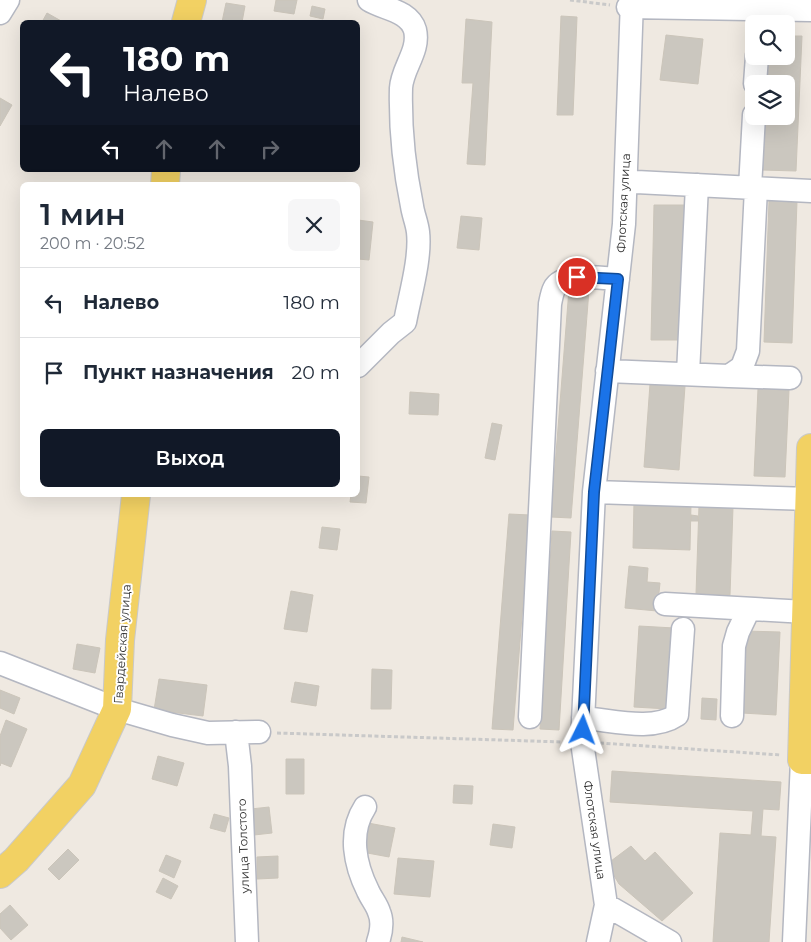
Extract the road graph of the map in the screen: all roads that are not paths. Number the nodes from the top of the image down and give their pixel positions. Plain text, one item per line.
1 (8, 0) edge
2 (192, 0) edge
3 (371, 1) edge
4 (630, 4) edge
5 (811, 10) edge
6 (0, 13) edge
7 (187, 20) edge
8 (754, 125) edge
9 (636, 182) dead end
10 (697, 185) junction
11 (753, 188) junction
12 (811, 191) edge
13 (618, 279) junction
14 (360, 364) edge
15 (607, 371) junction
16 (688, 374) junction
17 (729, 376) junction
18 (790, 378) dead end
19 (811, 448) edge
20 (594, 492) junction
21 (136, 497) edge
22 (810, 498) junction
23 (665, 604) dead end
24 (749, 609) junction
25 (806, 612) junction
26 (683, 629) dead end
27 (0, 663) edge
28 (118, 709) junction
29 (732, 716) dead end
30 (530, 717) dead end
31 (583, 718) junction
32 (259, 732) road end
33 (236, 741) junction
34 (798, 758) edge
35 (365, 807) dead end
36 (0, 874) edge
37 (606, 904) junction
38 (247, 942) edge
39 (378, 942) edge
40 (598, 942) edge
41 (670, 942) edge
42 (794, 942) edge

1 - 6 street
2 - 7 main road
3 - 14 street
4 - 5 street
4 - 13 street, Флотская улица
8 - 11 street
9 - 10 street
10 - 11 street
10 - 16 street
11 - 12 street
11 - 17 street
13 - 15 street, Флотская улица
13 - 30 street
15 - 16 street
15 - 20 street, Флотская улица
16 - 17 street
17 - 18 street
19 - 22 main road
20 - 22 street
20 - 31 street, Флотская улица
21 - 28 main road, Гвардейская улица
22 - 25 main road
23 - 24 street
24 - 25 street
24 - 29 street
25 - 34 main road
26 - 31 street
27 - 28 street
28 - 33 street
28 - 36 main road, Гвардейская улица
31 - 37 street, Флотская улица
32 - 33 street
33 - 38 street, улица Толстого
34 - 42 street
35 - 39 street
37 - 40 street, Флотская улица
37 - 41 street

